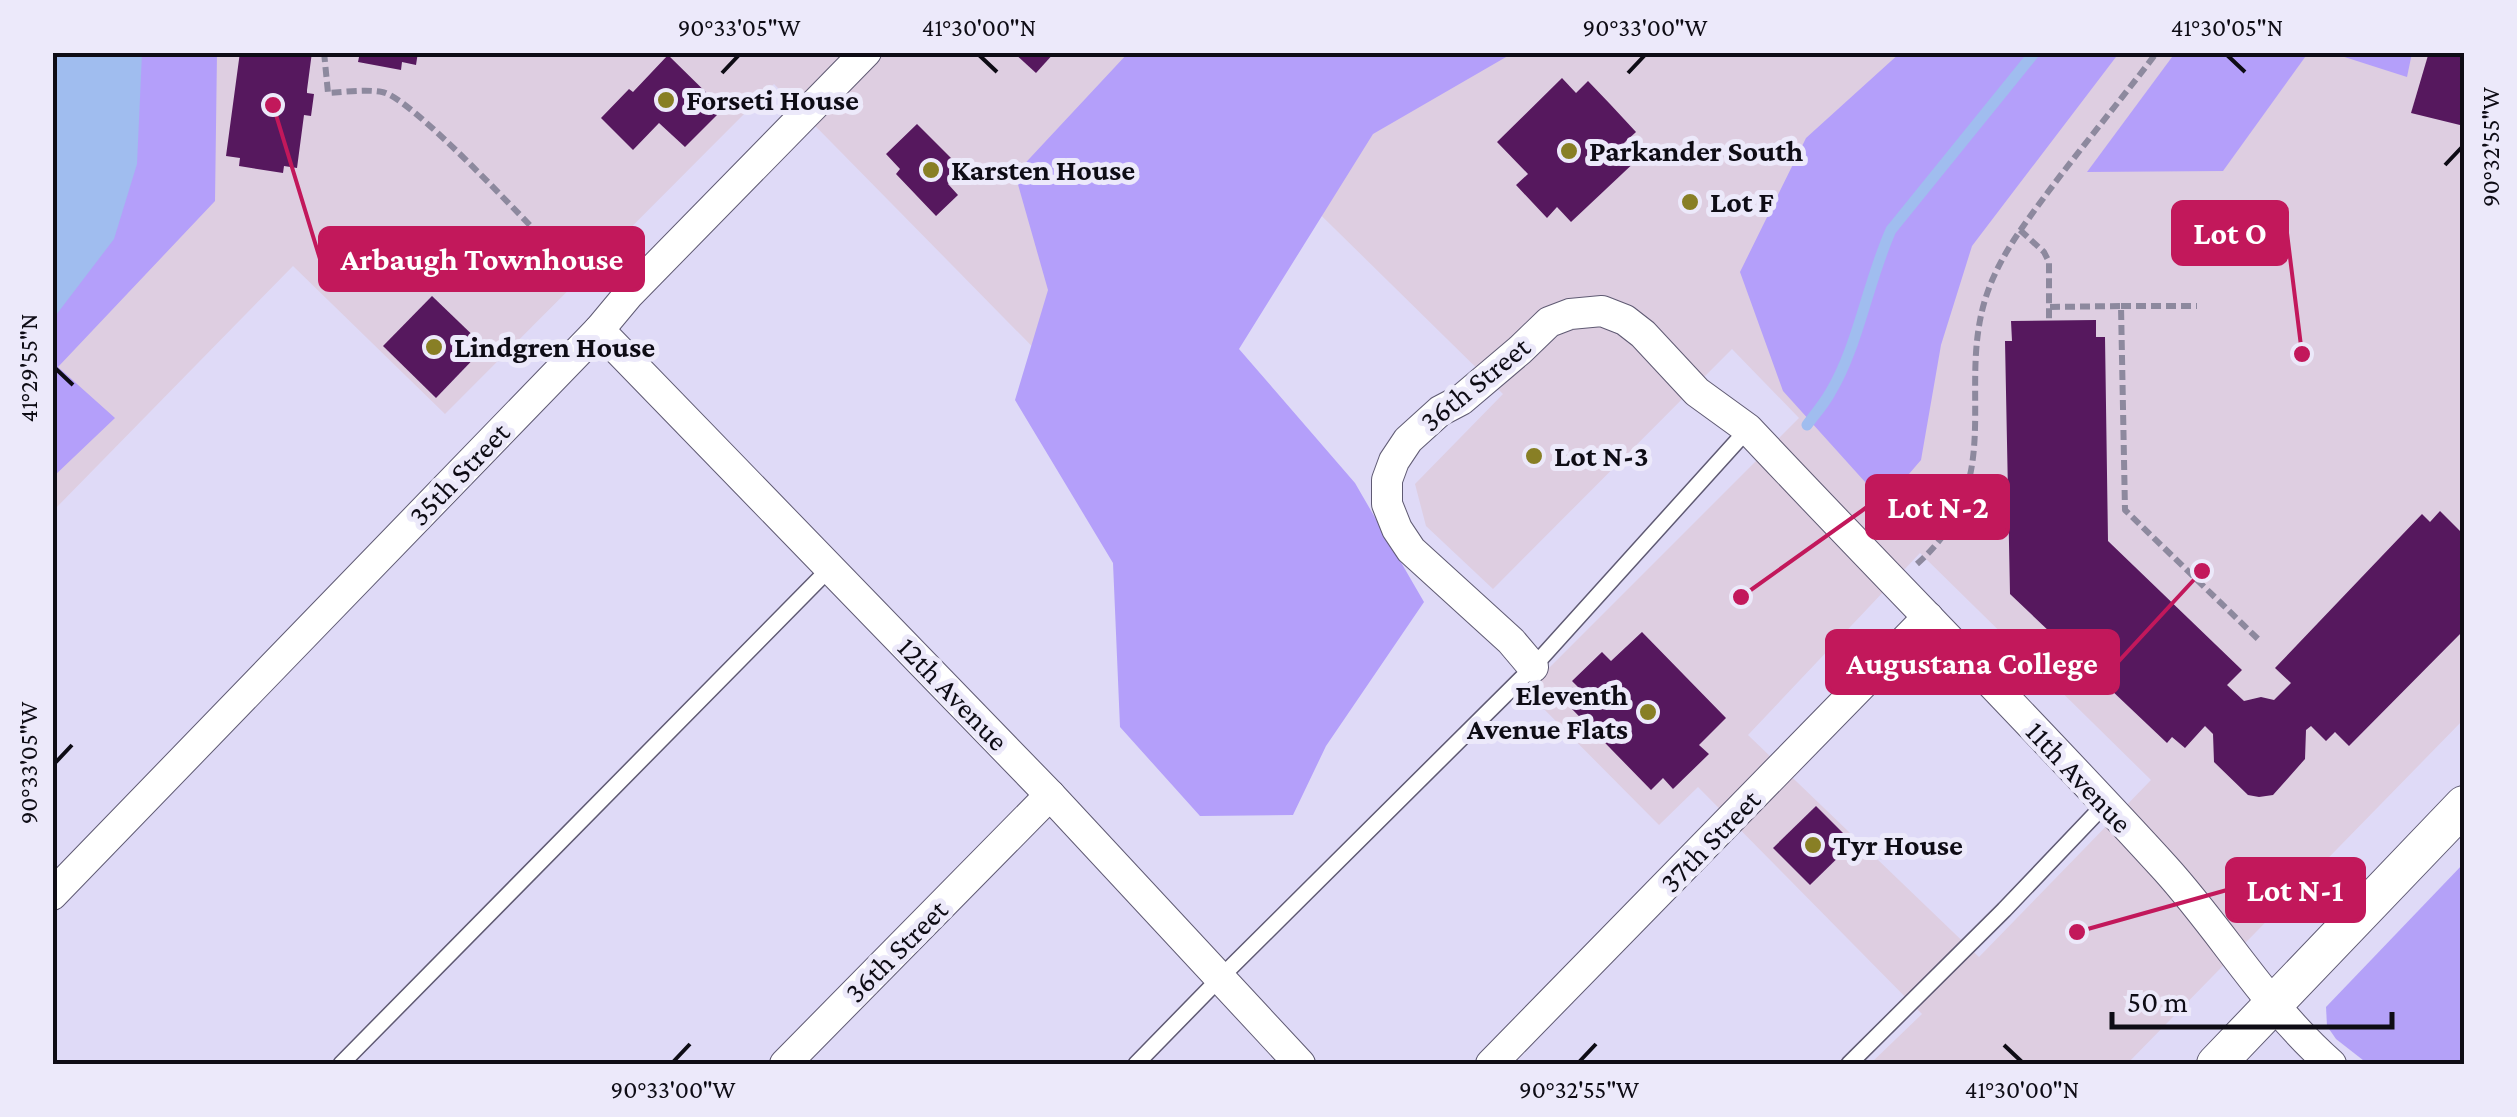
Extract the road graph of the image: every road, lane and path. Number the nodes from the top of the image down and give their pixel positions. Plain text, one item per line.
1 (324, 52) edge
2 (866, 52) edge
3 (2157, 52) edge
4 (2020, 230) junction
5 (552, 248) dead end
6 (2121, 306) junction
7 (2197, 306) dead end
8 (2050, 307) junction
9 (2049, 320) dead end
10 (599, 330) junction
11 (1643, 334) joint
12 (1748, 429) junction
13 (830, 567) junction
14 (1894, 584) junction
15 (1928, 617) junction
16 (2258, 639) dead end
17 (1533, 667) junction
18 (1050, 795) junction
19 (2106, 804) junction
20 (2464, 805) edge
21 (52, 896) edge
22 (1220, 978) junction
23 (2274, 1005) junction
24 (341, 1064) edge
25 (785, 1064) edge
26 (1136, 1064) edge
27 (1300, 1064) edge
28 (1491, 1064) edge
29 (1849, 1064) edge
30 (2216, 1064) edge
31 (2331, 1064) edge

1 - 5 path
2 - 10 street, 35th Street
3 - 4 path
4 - 8 path
4 - 14 path
6 - 7 path
6 - 8 path
6 - 16 path
8 - 9 path
10 - 13 street, 12th Avenue
10 - 21 street, 35th Street
11 - 12 street, 11th Avenue
11 - 17 street, 36th Street
12 - 14 street, 11th Avenue
12 - 17 lane
13 - 18 street, 12th Avenue
13 - 24 lane
14 - 15 street, 11th Avenue
15 - 19 street, 11th Avenue
15 - 28 street, 37th Street
17 - 22 lane
18 - 22 street, 12th Avenue
18 - 25 street, 36th Street
19 - 23 street, 11th Avenue
19 - 29 lane
20 - 23 street
22 - 26 lane
22 - 27 street, 12th Avenue
23 - 30 street
23 - 31 street, 11th Avenue

